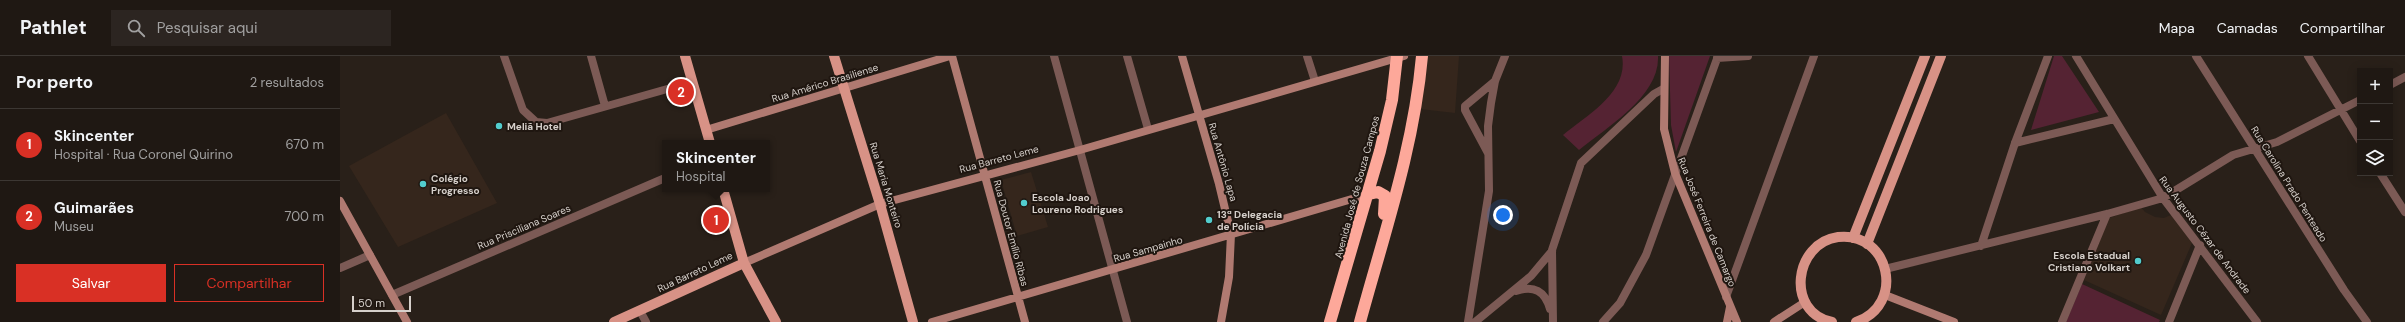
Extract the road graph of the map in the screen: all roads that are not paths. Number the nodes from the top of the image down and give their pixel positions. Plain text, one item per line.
1 (504, 56) edge
2 (591, 56) edge
3 (686, 56) edge
4 (834, 56) edge
5 (951, 56) edge
6 (1054, 56) edge
7 (1128, 56) edge
8 (1182, 56) edge
9 (1307, 56) edge
10 (1422, 56) edge
11 (1504, 56) edge
12 (1665, 56) edge
13 (1748, 56) edge
14 (1814, 56) edge
15 (1925, 56) edge
16 (1942, 56) edge
17 (2048, 56) edge
18 (2076, 56) edge
19 (2196, 56) edge
20 (2308, 56) edge
21 (1399, 57) edge
22 (1718, 57) edge
23 (2405, 77) edge
24 (1315, 81) junction
25 (1495, 81) junction
26 (692, 82) junction
27 (2393, 83) edge
28 (843, 88) junction
29 (1663, 89) junction
30 (2357, 102) edge
31 (605, 106) junction
32 (2340, 110) junction
33 (1199, 114) junction
34 (2114, 118) junction
35 (1148, 129) junction
36 (706, 130) junction
37 (709, 140) edge
38 (2359, 140) edge
39 (2015, 143) junction
40 (2253, 148) junction
41 (1080, 150) junction
42 (1489, 155) junction
43 (1675, 173) junction
44 (985, 175) junction
45 (2382, 176) edge
46 (662, 179) edge
47 (724, 192) edge
48 (1369, 194) junction
49 (2163, 198) junction
50 (340, 201) edge
51 (880, 204) junction
52 (2405, 212) edge
53 (2107, 214) junction
54 (1231, 234) junction
55 (1853, 238) junction
56 (1867, 244) junction
57 (2200, 245) junction
58 (1981, 246) junction
59 (1552, 250) junction
60 (370, 255) junction
61 (1376, 262) junction
62 (744, 263) junction
63 (340, 268) edge
64 (1885, 268) junction
65 (1113, 270) junction
66 (1512, 293) junction
67 (1885, 294) junction
68 (392, 295) junction
69 (1018, 297) junction
70 (1726, 297) junction
71 (1805, 302) junction
72 (1730, 307) junction
73 (640, 311) junction
74 (1873, 318) edge
75 (1553, 320) edge
76 (407, 322) edge
77 (614, 322) edge
78 (646, 322) edge
79 (776, 322) edge
80 (913, 322) edge
81 (932, 322) edge
82 (1025, 322) edge
83 (1127, 322) edge
84 (1221, 322) edge
85 (1330, 322) edge
86 (1360, 322) edge
87 (1468, 322) edge
88 (1475, 322) edge
89 (1603, 322) edge
90 (1727, 322) edge
91 (1737, 322) edge
92 (1774, 322) edge
93 (1832, 322) edge
94 (1856, 322) edge
95 (1954, 322) edge
96 (2062, 322) edge
97 (2168, 322) edge
98 (2257, 322) edge
99 (2367, 322) edge

1 - 31 street
2 - 31 street
3 - 26 main road
4 - 28 main road, Rua Maria Monteiro
5 - 28 main road, Rua Américo Brasiliense
5 - 44 main road, Rua Doutor Emílio Ribas
6 - 41 street
7 - 35 street
8 - 33 main road, Rua Antônio Lapa
9 - 24 street
10 - 61 highway
11 - 25 street
12 - 29 main road, Rua José Ferreira de Camargo
13 - 22 street
14 - 70 street
15 - 55 main road
16 - 56 main road
17 - 39 street
18 - 34 street, Rua Augusto Cézar de Andrade
19 - 40 street, Rua Carolina Prado Penteado
20 - 32 street
21 - 24 main road, Rua Barreto Leme
21 - 48 highway, Avenida José de Souza Campos
22 - 43 street
23 - 27 street
24 - 33 main road, Rua Barreto Leme
25 - 42 street
25 - 42 street
26 - 31 street
26 - 36 main road
28 - 36 main road, Rua Américo Brasiliense
28 - 51 main road, Rua Maria Monteiro
29 - 43 main road, Rua José Ferreira de Camargo
29 - 59 street
30 - 32 street
32 - 38 street
32 - 40 street
33 - 35 main road, Rua Barreto Leme
33 - 54 main road, Rua Antônio Lapa
34 - 39 street
34 - 49 street, Rua Augusto Cézar de Andrade
35 - 41 main road, Rua Barreto Leme
36 - 37 main road
39 - 58 street
40 - 49 street
40 - 99 street, Rua Carolina Prado Penteado
41 - 44 main road, Rua Barreto Leme
41 - 65 street
42 - 87 street
43 - 70 main road, Rua José Ferreira de Camargo
43 - 89 street
44 - 51 main road, Rua Barreto Leme
44 - 69 main road, Rua Doutor Emílio Ribas
45 - 52 street
46 - 68 street, Rua Prisciliana Soares
47 - 62 main road
48 - 54 main road, Rua Sampainho
48 - 61 highway
48 - 85 highway, Avenida José de Souza Campos
49 - 53 street
49 - 57 street, Rua Augusto Cézar de Andrade
50 - 60 main road
51 - 62 main road, Rua Barreto Leme
51 - 80 main road, Rua Maria Monteiro
53 - 58 street
53 - 96 street
54 - 65 main road, Rua Sampainho
54 - 84 main road, Rua Antônio Lapa
55 - 56 main road
55 - 71 main road
56 - 64 main road
57 - 97 street
57 - 98 street, Rua Augusto Cézar de Andrade
58 - 64 street
59 - 66 street
59 - 75 street
60 - 63 street
60 - 68 main road
61 - 86 highway
62 - 73 main road, Rua Barreto Leme
62 - 79 main road
64 - 67 main road
65 - 69 main road, Rua Sampainho
65 - 83 street
66 - 75 street
66 - 88 street
67 - 74 main road
67 - 95 main road
68 - 76 main road
69 - 81 main road, Rua Sampainho
69 - 82 main road, Rua Doutor Emílio Ribas
70 - 72 main road, Rua José Ferreira de Camargo
71 - 92 main road
71 - 93 main road
72 - 90 main road
72 - 91 main road, Rua José Ferreira de Camargo
73 - 77 main road, Rua Barreto Leme
73 - 78 street
74 - 94 main road

